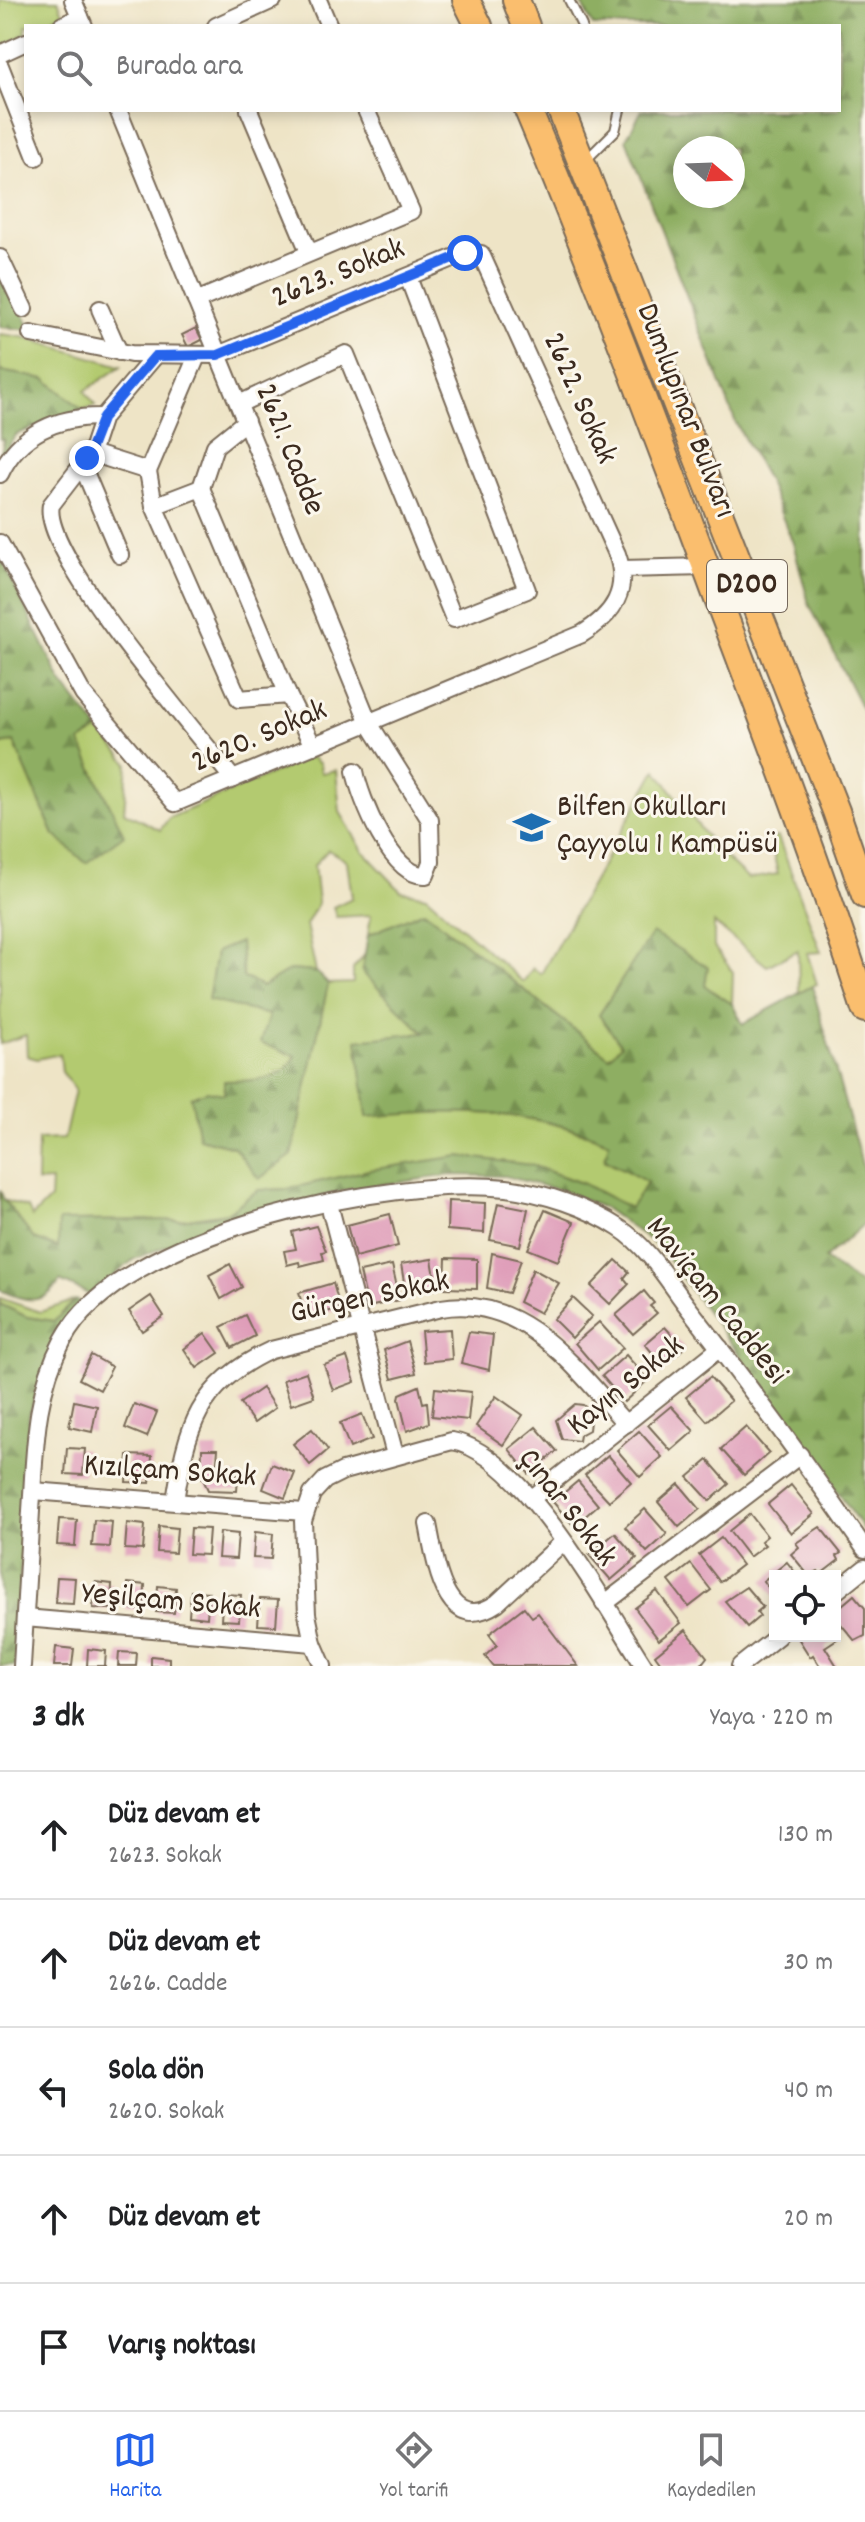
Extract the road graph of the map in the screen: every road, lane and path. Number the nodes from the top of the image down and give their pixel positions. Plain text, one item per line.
1 (73, 0) edge
2 (273, 0) edge
3 (318, 0) edge
4 (466, 0) edge
5 (482, 0) edge
6 (516, 0) edge
7 (527, 0) edge
8 (569, 0) edge
9 (82, 22) edge
10 (220, 24) edge
11 (328, 24) edge
12 (478, 24) edge
13 (492, 24) edge
14 (528, 24) edge
15 (529, 24) edge
16 (581, 24) edge
17 (24, 43) edge
18 (0, 54) edge
19 (0, 66) edge
20 (119, 112) edge
21 (250, 112) edge
22 (367, 112) edge
23 (529, 112) edge
24 (562, 112) edge
25 (620, 112) edge
26 (36, 157) dead end
27 (583, 163) junction
28 (309, 252) junction
29 (481, 254) joint
30 (0, 258) edge
31 (408, 277) junction
32 (196, 301) junction
33 (24, 309) dead end
34 (100, 309) dead end
35 (31, 334) dead end
36 (119, 352) junction
37 (218, 355) junction
38 (155, 356) junction
39 (197, 356) junction
40 (239, 404) junction
41 (103, 417) junction
42 (246, 421) junction
43 (86, 459) junction
44 (148, 471) junction
45 (0, 474) edge
46 (201, 488) junction
47 (154, 506) junction
48 (0, 543) edge
49 (120, 555) dead end
50 (706, 567) junction
51 (622, 569) junction
52 (288, 695) junction
53 (369, 723) junction
54 (313, 746) junction
55 (355, 771) dead end
56 (233, 779) junction
57 (865, 895) edge
58 (865, 1009) edge
59 (329, 1204) junction
60 (362, 1327) junction
61 (720, 1348) junction
62 (626, 1424) junction
63 (395, 1455) junction
64 (800, 1455) junction
65 (33, 1491) junction
66 (531, 1499) junction
67 (175, 1501) junction
68 (304, 1512) junction
69 (428, 1524) dead end
70 (563, 1542) junction
71 (865, 1549) edge
72 (865, 1568) edge
73 (841, 1587) edge
74 (604, 1604) junction
75 (25, 1618) junction
76 (770, 1642) edge
77 (313, 1643) junction
78 (22, 1666) edge
79 (323, 1666) edge
80 (644, 1666) edge
81 (740, 1666) edge

1 - 9 street
2 - 10 street
3 - 11 street
4 - 12 highway
5 - 13 highway
6 - 14 highway
7 - 15 highway
8 - 16 lane
17 - 18 street
19 - 26 street
20 - 32 street, 2621. Cadde
21 - 28 street
22 - 28 street
23 - 50 highway, Dumlupınar Bulvarı / D200
24 - 27 highway, Dumlupınar Bulvarı / D200
25 - 27 lane
27 - 57 highway, Dumlupınar Bulvarı / D200
28 - 32 street
29 - 31 street, 2623. Sokak
29 - 51 street, 2622. Sokak
30 - 33 street
31 - 37 street, 2623. Sokak
31 - 40 street
32 - 37 street, 2621. Cadde
34 - 36 street
35 - 36 street, 2623. Sokak
36 - 38 street, 2623. Sokak
37 - 39 street, 2623. Sokak
37 - 40 street, 2621. Cadde
38 - 39 street, 2623. Sokak
38 - 41 street
39 - 44 street
40 - 42 street, 2621. Cadde
41 - 43 street
41 - 45 street
42 - 46 street
42 - 53 street, 2621. Cadde
43 - 44 street
43 - 49 street
43 - 56 street
44 - 47 street
46 - 47 street
46 - 52 street
47 - 52 street
48 - 56 street, 2620. Sokak
50 - 51 street
50 - 58 highway, Dumlupınar Bulvarı / D200
51 - 53 street, 2620. Sokak
52 - 54 street
53 - 54 street, 2620. Sokak
53 - 55 street, 2621. Cadde
54 - 56 street, 2620. Sokak
59 - 60 street
59 - 61 street, Maviçam Caddesi
59 - 65 street, Maviçam Caddesi
60 - 62 street, Gürgen Sokak
60 - 63 street
60 - 67 street, Gürgen Sokak
61 - 62 street, Kayın Sokak
61 - 64 street, Maviçam Caddesi
62 - 66 street, Kayın Sokak
63 - 66 street, Çınar Sokak
63 - 68 street, Çınar Sokak
64 - 71 street, Maviçam Caddesi
64 - 74 street
65 - 67 street, Kızılçam Sokak
65 - 75 street, Maviçam Caddesi
66 - 70 street, Çınar Sokak
67 - 68 street, Kızılçam Sokak
68 - 77 street
69 - 70 street
70 - 74 street, Çınar Sokak
72 - 73 street
74 - 80 street, Çınar Sokak
75 - 77 street, Yeşilçam Sokak
75 - 78 street, Maviçam Caddesi
76 - 81 street
77 - 79 street

